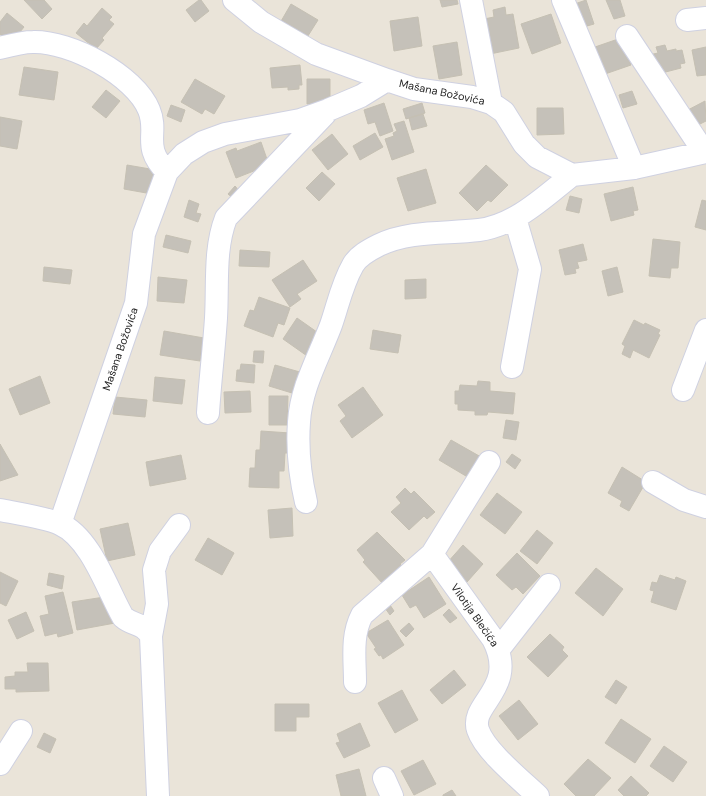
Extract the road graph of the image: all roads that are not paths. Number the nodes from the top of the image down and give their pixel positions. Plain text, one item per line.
1 (234, 0) edge
2 (471, 0) edge
3 (563, 0) edge
4 (627, 36) dead end
5 (0, 48) edge
6 (387, 80) junction
7 (490, 103) junction
8 (328, 110) junction
9 (705, 152) edge
10 (634, 168) junction
11 (167, 172) junction
12 (572, 175) junction
13 (515, 218) junction
14 (706, 330) edge
15 (512, 367) dead end
16 (683, 390) dead end
17 (208, 413) dead end
18 (489, 462) dead end
19 (653, 482) dead end
20 (306, 502) dead end
21 (706, 507) edge
22 (0, 510) edge
23 (60, 524) junction
24 (179, 525) dead end
25 (432, 554) junction
26 (549, 585) dead end
27 (151, 636) junction
28 (499, 649) junction
29 (355, 682) dead end
30 (21, 731) dead end
31 (0, 764) edge
32 (158, 796) edge
33 (538, 796) edge

1 - 6 street
2 - 7 street
3 - 10 street
4 - 9 street
5 - 11 street
6 - 7 street, Mašana Božovića
6 - 8 street, Mašana Božovića
7 - 12 street, Mašana Božovića
8 - 11 street, Mašana Božovića
8 - 17 street
9 - 10 street
10 - 12 street
11 - 23 street, Mašana Božovića
12 - 13 street
13 - 15 street
13 - 20 street
14 - 16 street
18 - 25 street
19 - 21 street
22 - 23 street
23 - 27 street
24 - 27 street
25 - 28 street, Vilotija Blečića
25 - 29 street
26 - 28 street
27 - 32 street
28 - 33 street, Vilotija Blečića
30 - 31 street

